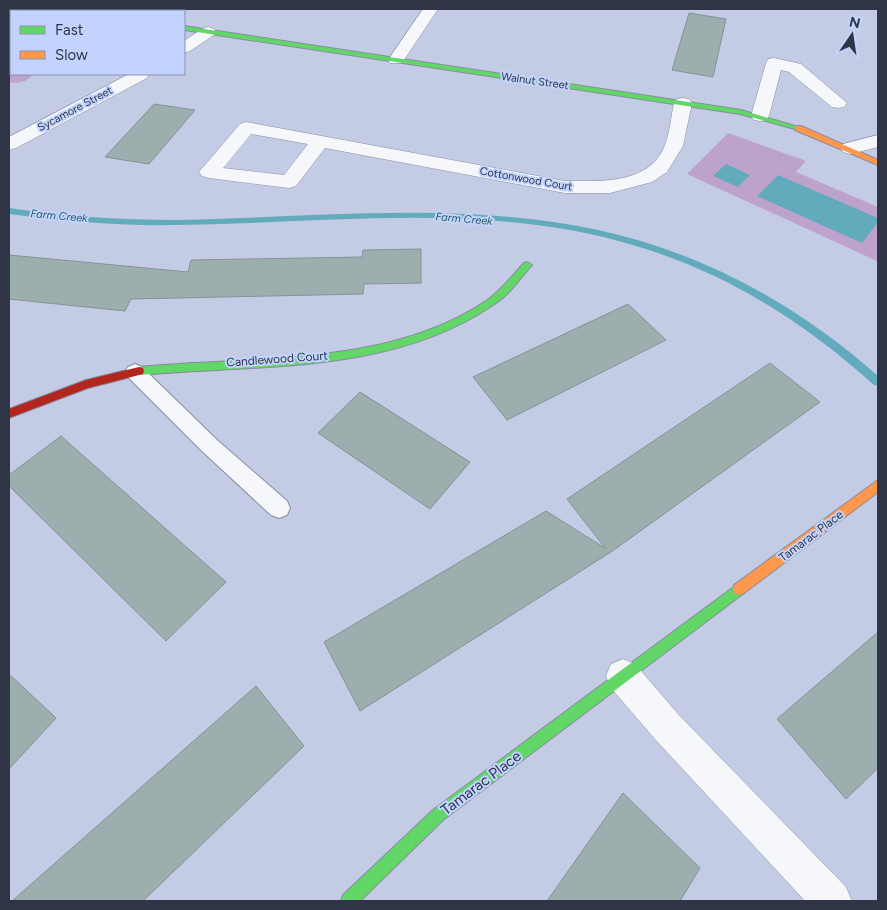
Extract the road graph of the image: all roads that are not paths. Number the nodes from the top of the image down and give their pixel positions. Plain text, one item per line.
1 (430, 9) edge
2 (185, 28) edge
3 (208, 32) junction
4 (185, 47) edge
5 (396, 60) junction
6 (138, 75) edge
7 (683, 103) junction
8 (838, 103) dead end
9 (760, 116) junction
10 (320, 141) junction
11 (878, 141) edge
12 (9, 144) edge
13 (850, 148) junction
14 (878, 163) edge
15 (527, 265) dead end
16 (135, 372) junction
17 (9, 414) edge
18 (878, 485) edge
19 (279, 508) dead end
20 (623, 676) junction
21 (349, 901) edge
22 (832, 901) edge

1 - 5 street
2 - 3 street, Walnut Street
3 - 4 street
3 - 5 street, Walnut Street
5 - 7 street, Walnut Street
6 - 12 street, Sycamore Street
7 - 9 street, Walnut Street
7 - 10 street, Cottonwood Court
8 - 9 street
9 - 13 street, Walnut Street
10 - 10 street, Cottonwood Court
11 - 13 street
13 - 14 street, Walnut Street
15 - 16 street, Candlewood Court
16 - 17 street, Candlewood Court
16 - 19 lane
18 - 20 street, Tamarac Place
20 - 21 street, Tamarac Place
20 - 22 street

